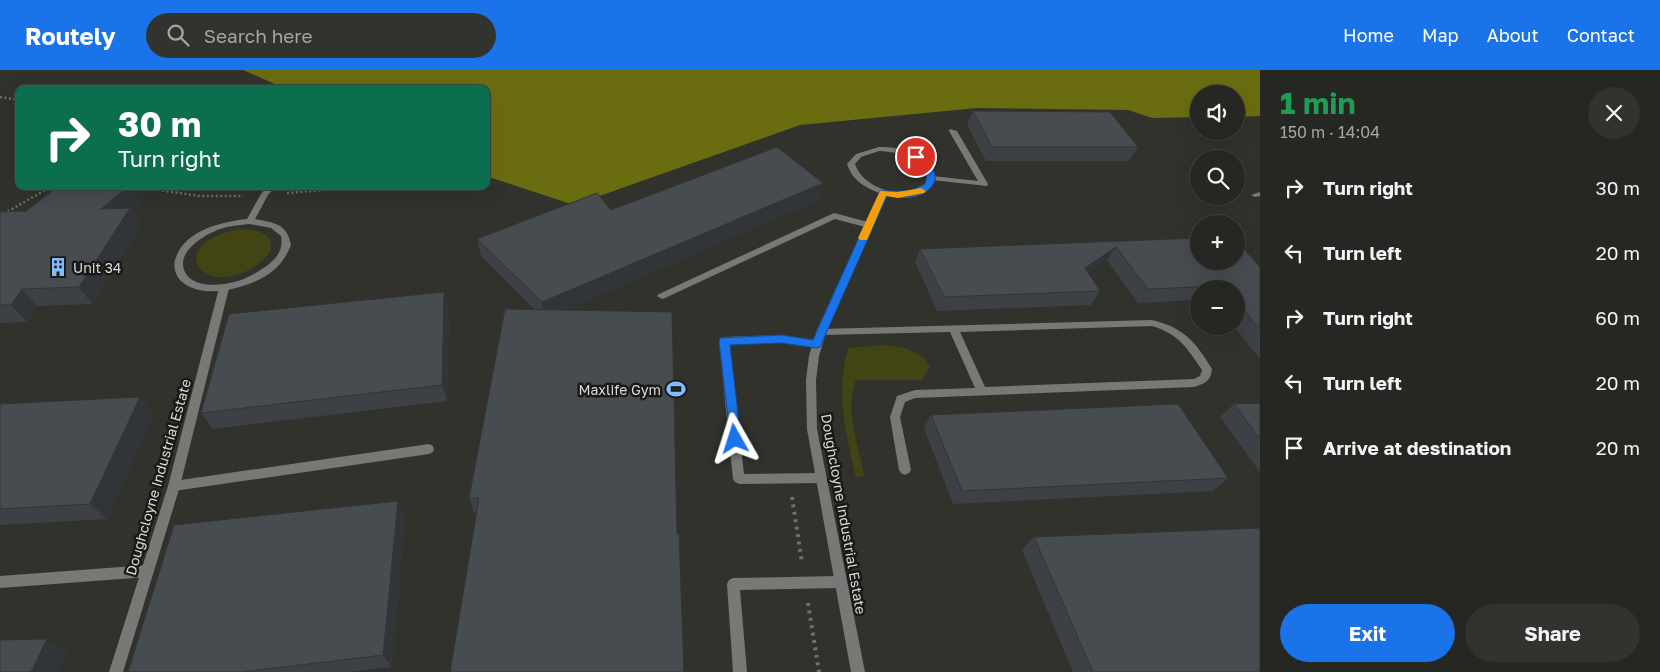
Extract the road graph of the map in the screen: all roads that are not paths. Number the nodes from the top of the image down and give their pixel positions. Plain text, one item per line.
1 (953, 131) dead end
2 (932, 178) junction
3 (268, 190) edge
4 (883, 193) junction
5 (250, 221) junction
6 (869, 225) junction
7 (224, 288) junction
8 (662, 296) dead end
9 (954, 330) junction
10 (821, 332) junction
11 (816, 344) junction
12 (981, 390) junction
13 (429, 449) dead end
14 (905, 470) dead end
15 (820, 478) junction
16 (174, 486) junction
17 (148, 571) junction
18 (0, 582) edge
19 (840, 582) junction
20 (116, 672) edge
21 (740, 672) edge
22 (858, 672) edge

1 - 2 street
2 - 4 street
2 - 4 street
3 - 5 street
4 - 6 street, Doughcloyne Industrial Estate
5 - 7 street
5 - 7 street
6 - 8 street
6 - 10 street, Doughcloyne Industrial Estate
7 - 16 street, Doughcloyne Industrial Estate
9 - 10 street
9 - 12 street
9 - 12 street
10 - 11 street, Doughcloyne Industrial Estate
11 - 15 street, Doughcloyne Industrial Estate
11 - 15 street
12 - 14 street
13 - 16 street
15 - 19 street, Doughcloyne Industrial Estate
16 - 17 street, Doughcloyne Industrial Estate
17 - 18 street
17 - 20 street, Doughcloyne Industrial Estate
19 - 21 street
19 - 22 street, Doughcloyne Industrial Estate

